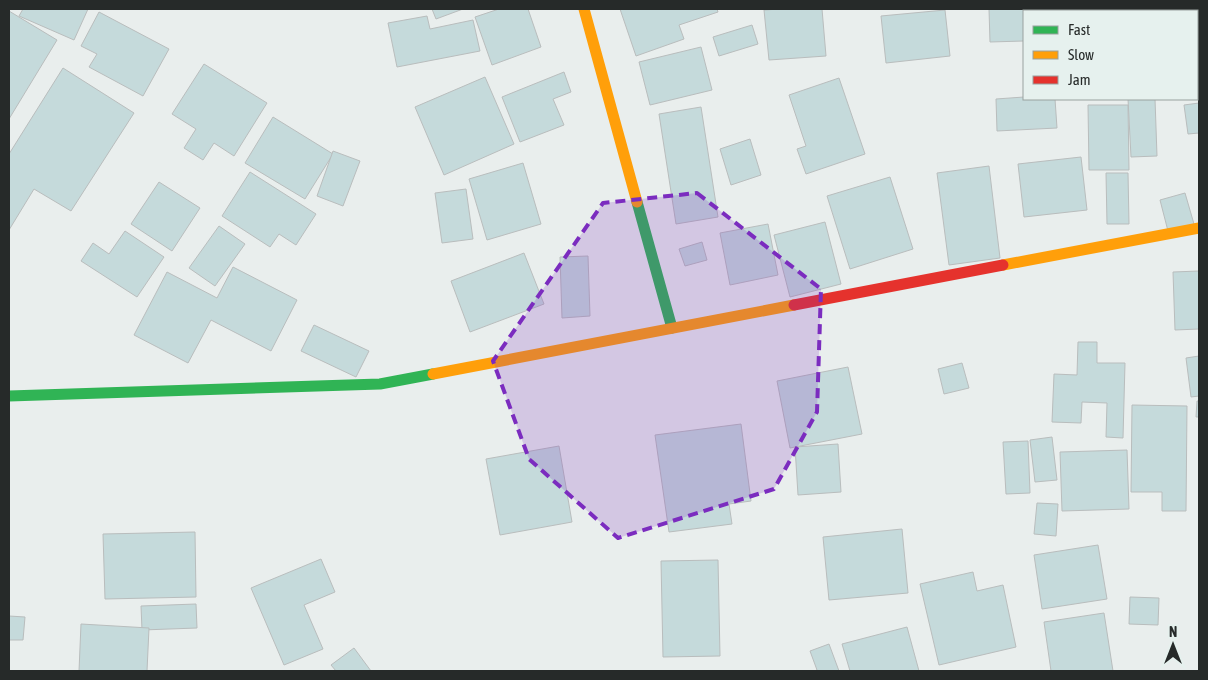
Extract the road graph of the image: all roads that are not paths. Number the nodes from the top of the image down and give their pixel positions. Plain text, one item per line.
1 (584, 9) edge
2 (1199, 228) edge
3 (672, 328) junction
4 (9, 396) edge

1 - 3 street
2 - 3 street
3 - 4 street

